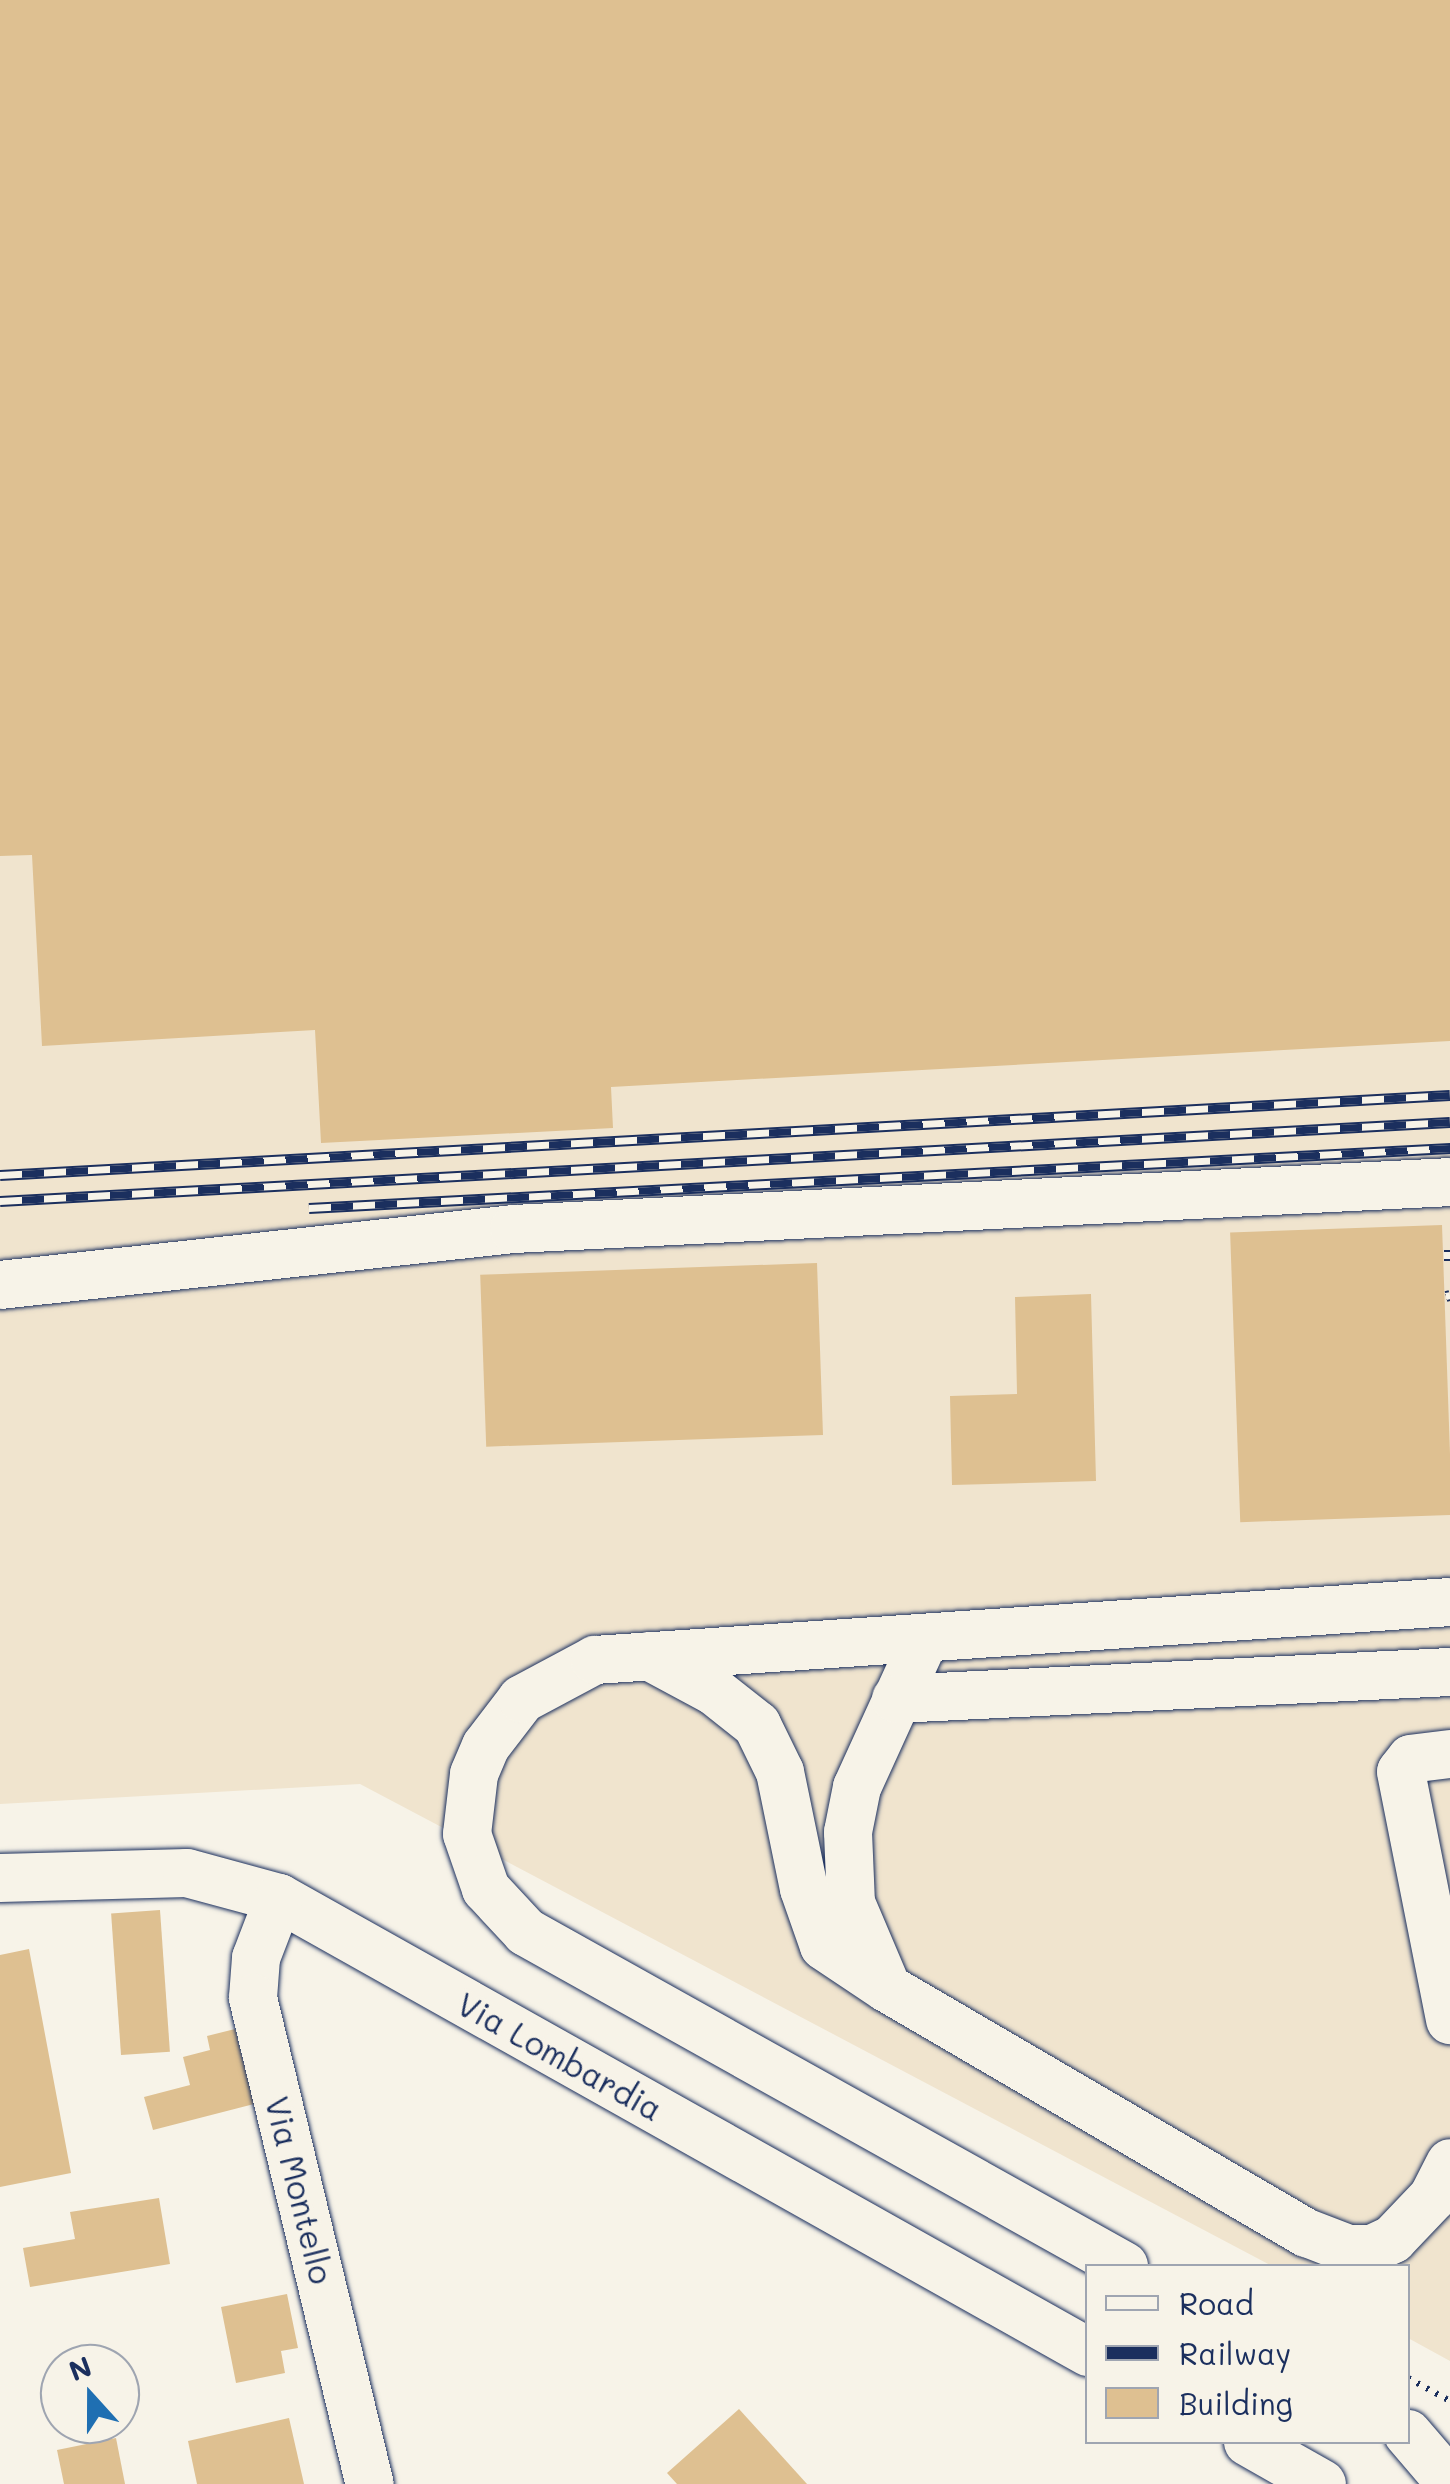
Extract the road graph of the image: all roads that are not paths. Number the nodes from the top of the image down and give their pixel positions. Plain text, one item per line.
1 (1450, 1182) edge
2 (0, 1285) edge
3 (1450, 1602) edge
4 (926, 1638) junction
5 (648, 1656) junction
6 (1450, 1672) edge
7 (896, 1699) junction
8 (1450, 1754) edge
9 (0, 1878) edge
10 (279, 1898) junction
11 (887, 1988) junction
12 (1450, 2020) edge
13 (1450, 2163) edge
14 (1120, 2264) edge
15 (1085, 2350) edge
16 (1410, 2436) edge
17 (1270, 2447) edge
18 (370, 2484) edge
19 (1322, 2484) edge
20 (1450, 2484) edge

1 - 2 street
3 - 4 street
4 - 5 street
4 - 7 street
5 - 11 street
5 - 14 street
6 - 7 street
7 - 11 street
8 - 12 street
9 - 10 street, Via Lombardia
10 - 15 street, Via Lombardia
10 - 18 street, Via Montello
11 - 13 street
16 - 20 street
17 - 19 street

